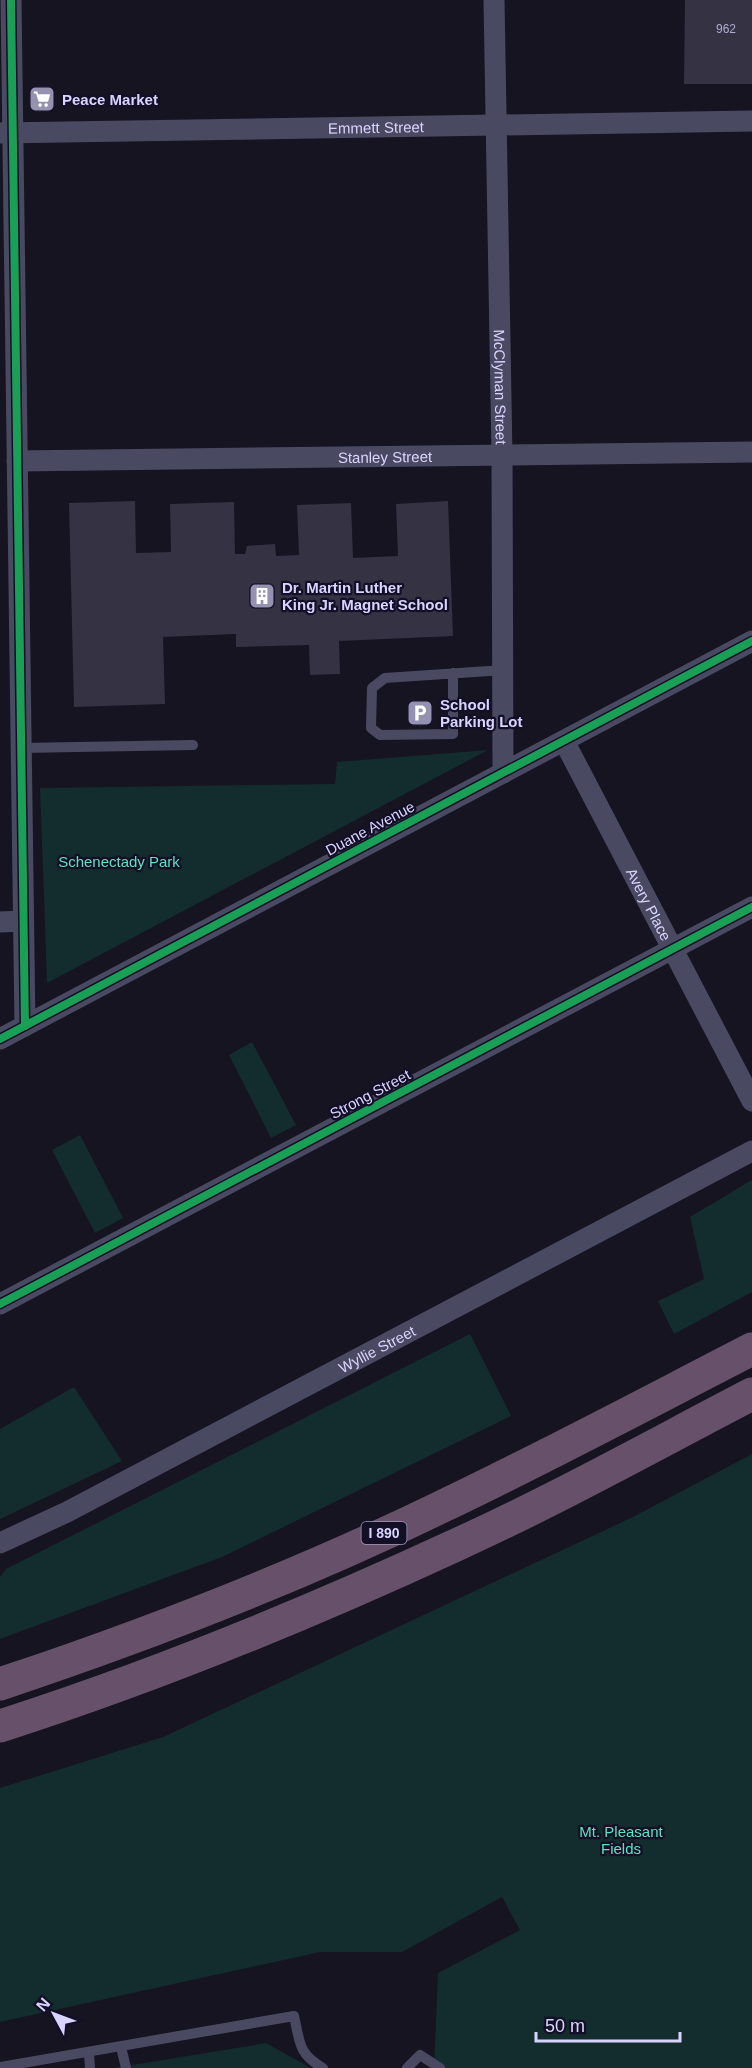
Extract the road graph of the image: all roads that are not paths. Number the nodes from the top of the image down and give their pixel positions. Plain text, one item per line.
1 (11, 0) edge
2 (494, 0) edge
3 (752, 121) edge
4 (497, 125) junction
5 (6, 133) edge
6 (8, 395) edge
7 (752, 452) edge
8 (502, 456) junction
9 (17, 461) junction
10 (752, 642) edge
11 (10, 662) edge
12 (504, 670) junction
13 (453, 673) junction
14 (564, 741) junction
15 (193, 745) dead end
16 (20, 748) junction
17 (503, 773) junction
18 (752, 907) edge
19 (22, 921) junction
20 (0, 922) edge
21 (673, 949) junction
22 (25, 1026) junction
23 (0, 1039) edge
24 (752, 1101) edge
25 (752, 1151) edge
26 (0, 1304) edge
27 (752, 1349) edge
28 (752, 1394) edge
29 (752, 1410) edge
30 (646, 1449) junction
31 (0, 1543) edge
32 (0, 1684) edge
33 (0, 1726) edge
34 (121, 2047) junction
35 (89, 2054) junction
36 (0, 2067) edge
37 (90, 2068) edge
38 (126, 2068) edge
39 (323, 2068) edge
40 (407, 2068) edge
41 (440, 2068) edge

1 - 5 street
2 - 4 street, McClyman Street
3 - 4 street, Emmett Street
4 - 5 street, Emmett Street
4 - 8 street, McClyman Street
5 - 6 street
6 - 9 street
7 - 8 street, Stanley Street
8 - 9 street, Stanley Street
8 - 12 street, McClyman Street
9 - 11 street
10 - 14 street, Duane Avenue
11 - 16 street
12 - 13 lane
12 - 17 street, McClyman Street
13 - 13 lane
14 - 17 street, Duane Avenue
14 - 21 street, Avery Place
15 - 16 lane
16 - 19 street
17 - 22 street, Duane Avenue
18 - 21 street, Strong Street
19 - 20 street
19 - 22 street
21 - 24 street, Avery Place
21 - 26 street, Strong Street
22 - 23 street, Duane Avenue
25 - 31 street, Wyllie Street
27 - 32 highway, I 890
28 - 30 highway, I 890
29 - 30 highway
30 - 33 highway, I 890
34 - 35 lane
34 - 38 lane
34 - 39 lane
35 - 36 lane
35 - 37 lane
40 - 41 lane

